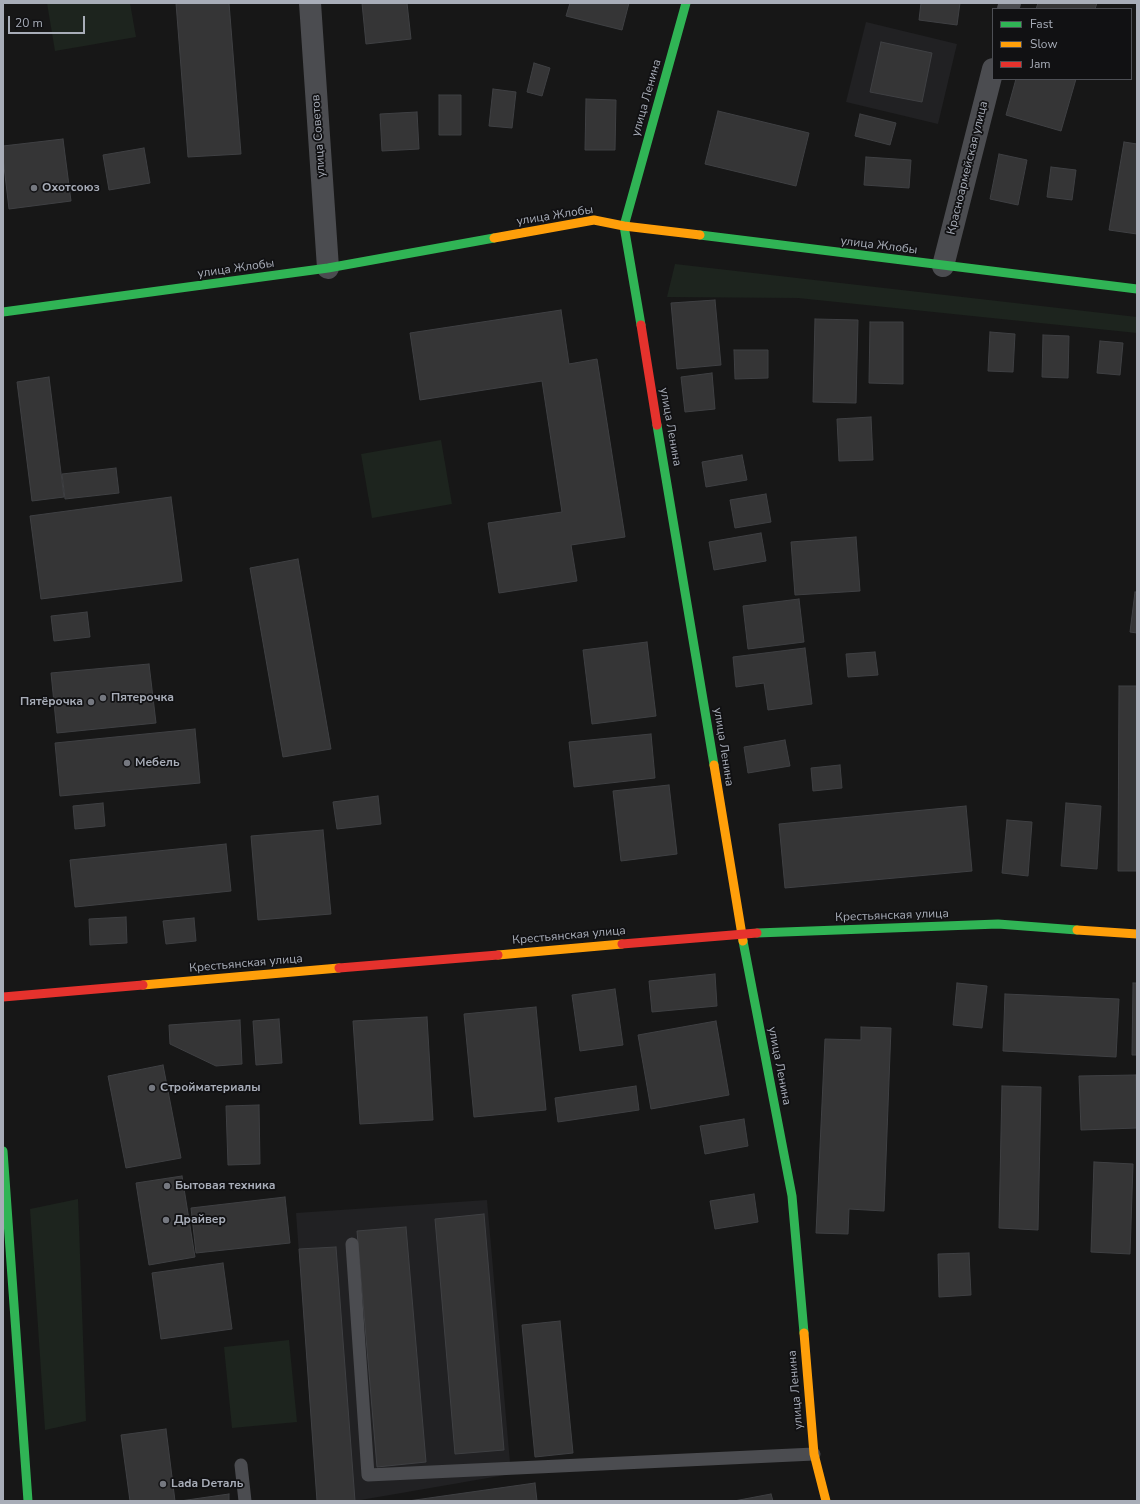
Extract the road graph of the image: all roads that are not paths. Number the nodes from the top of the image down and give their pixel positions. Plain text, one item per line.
1 (310, 3) edge
2 (686, 3) edge
3 (992, 73) edge
4 (624, 226) junction
5 (943, 266) junction
6 (328, 268) junction
7 (1137, 289) edge
8 (3, 312) edge
9 (742, 934) junction
10 (1137, 934) edge
11 (3, 997) edge
12 (3, 1151) edge
13 (352, 1244) dead end
14 (814, 1454) junction
15 (241, 1465) dead end
16 (28, 1501) edge
17 (245, 1501) edge
18 (826, 1501) edge

1 - 6 street, улица Советов
2 - 4 street, улица Ленина
3 - 5 street, Красноармейская улица
4 - 5 street, улица Жлобы
4 - 6 street, улица Жлобы
4 - 9 street, улица Ленина
5 - 7 street, улица Жлобы
6 - 8 street, улица Жлобы
9 - 10 street, Крестьянская улица
9 - 11 street, Крестьянская улица
9 - 14 street, улица Ленина
12 - 16 street
13 - 14 lane
14 - 18 street, улица Ленина
15 - 17 lane

